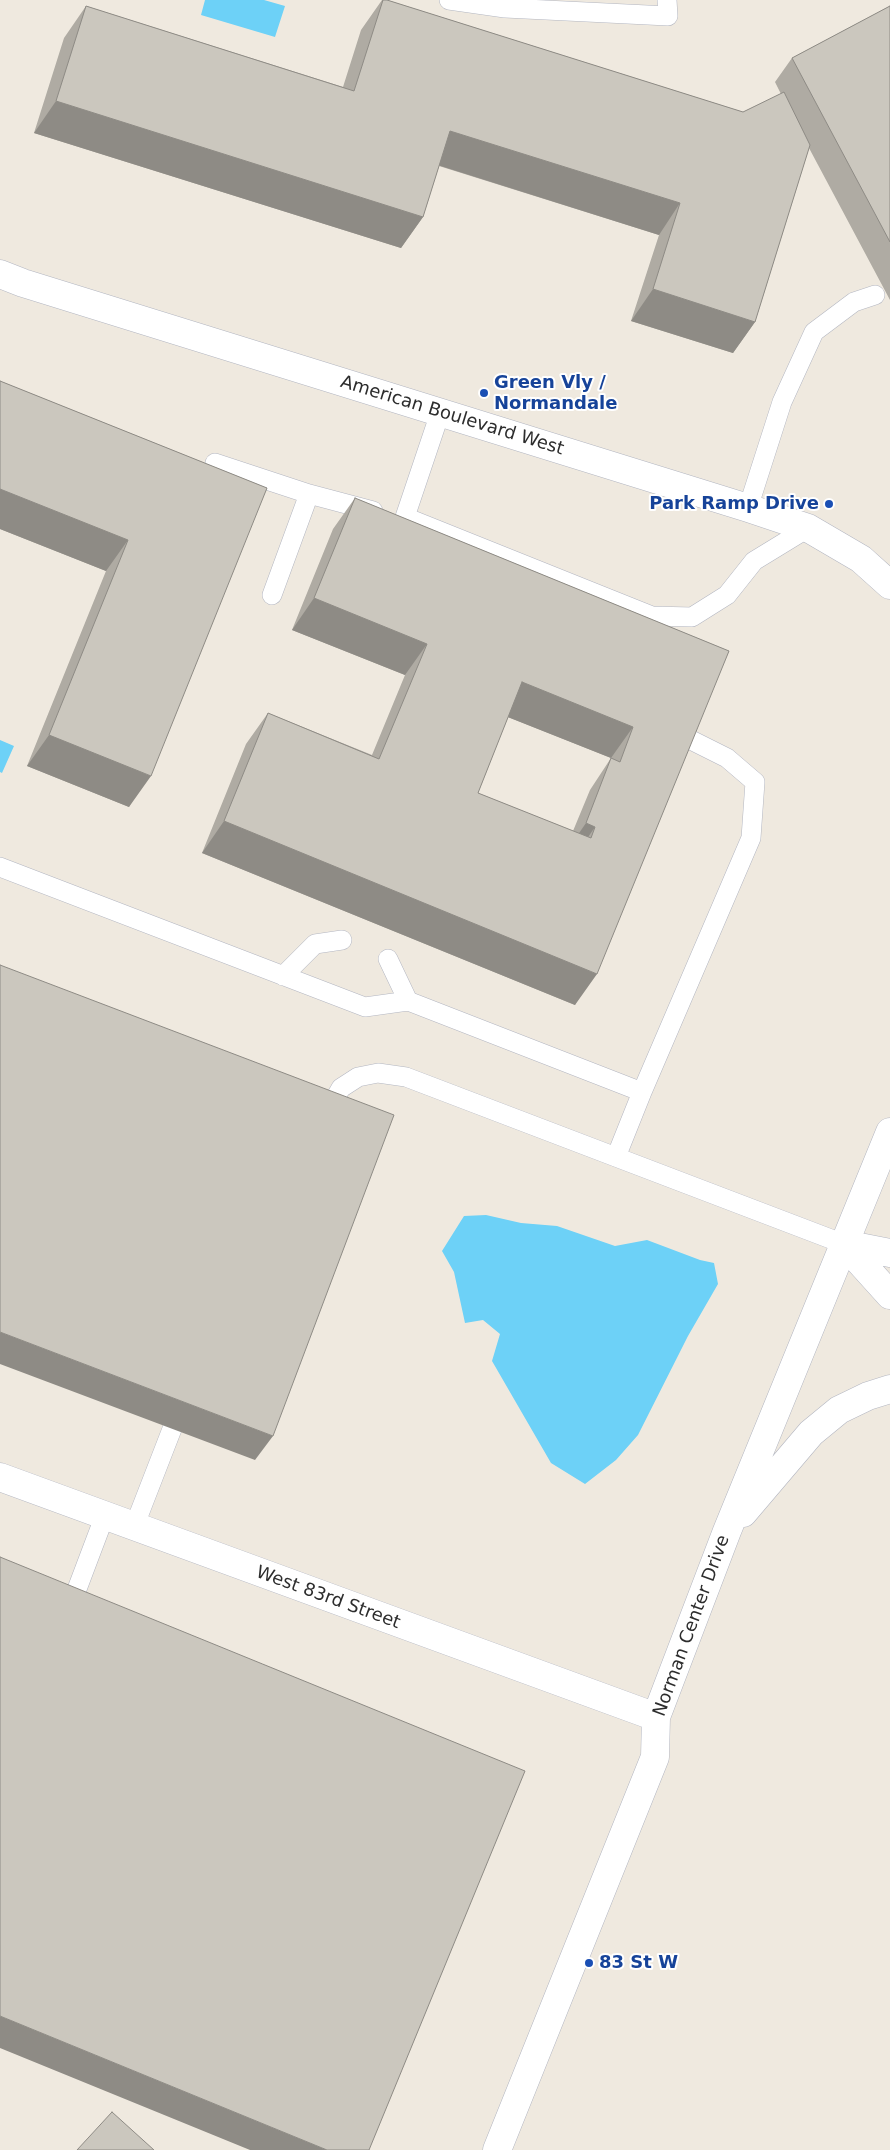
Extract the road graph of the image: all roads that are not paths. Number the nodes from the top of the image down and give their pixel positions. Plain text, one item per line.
1 (449, 0) edge
2 (667, 0) edge
3 (0, 274) edge
4 (875, 295) dead end
5 (440, 413) junction
6 (215, 462) dead end
7 (309, 494) junction
8 (748, 508) junction
9 (405, 517) junction
10 (808, 528) junction
11 (890, 585) edge
12 (272, 595) dead end
13 (691, 740) edge
14 (0, 867) edge
15 (342, 940) dead end
16 (388, 959) dead end
17 (283, 976) junction
18 (408, 1001) junction
19 (642, 1092) junction
20 (323, 1120) edge
21 (890, 1132) edge
22 (616, 1157) junction
23 (844, 1244) junction
24 (890, 1253) edge
25 (890, 1295) edge
26 (890, 1389) edge
27 (172, 1429) dead end
28 (0, 1477) edge
29 (104, 1516) junction
30 (134, 1527) junction
31 (727, 1531) junction
32 (67, 1616) edge
33 (656, 1718) junction
34 (497, 2150) edge

1 - 2 lane
3 - 5 street, American Boulevard West
4 - 8 lane
5 - 8 street, American Boulevard West
5 - 9 lane
6 - 7 lane
7 - 9 lane
7 - 12 lane
8 - 10 street, American Boulevard West
9 - 10 lane
10 - 11 street, American Boulevard West
13 - 19 lane
14 - 17 lane
15 - 17 lane
16 - 18 lane
17 - 18 lane
18 - 19 lane
19 - 22 lane
20 - 22 lane
21 - 23 street
22 - 23 lane
23 - 24 street
23 - 25 street
23 - 31 street, Norman Center Drive
26 - 31 street
27 - 30 lane
28 - 29 street, West 83rd Street
29 - 30 street, West 83rd Street
29 - 32 lane
30 - 33 street, West 83rd Street
31 - 33 street, Norman Center Drive
33 - 34 street, Norman Center Drive

